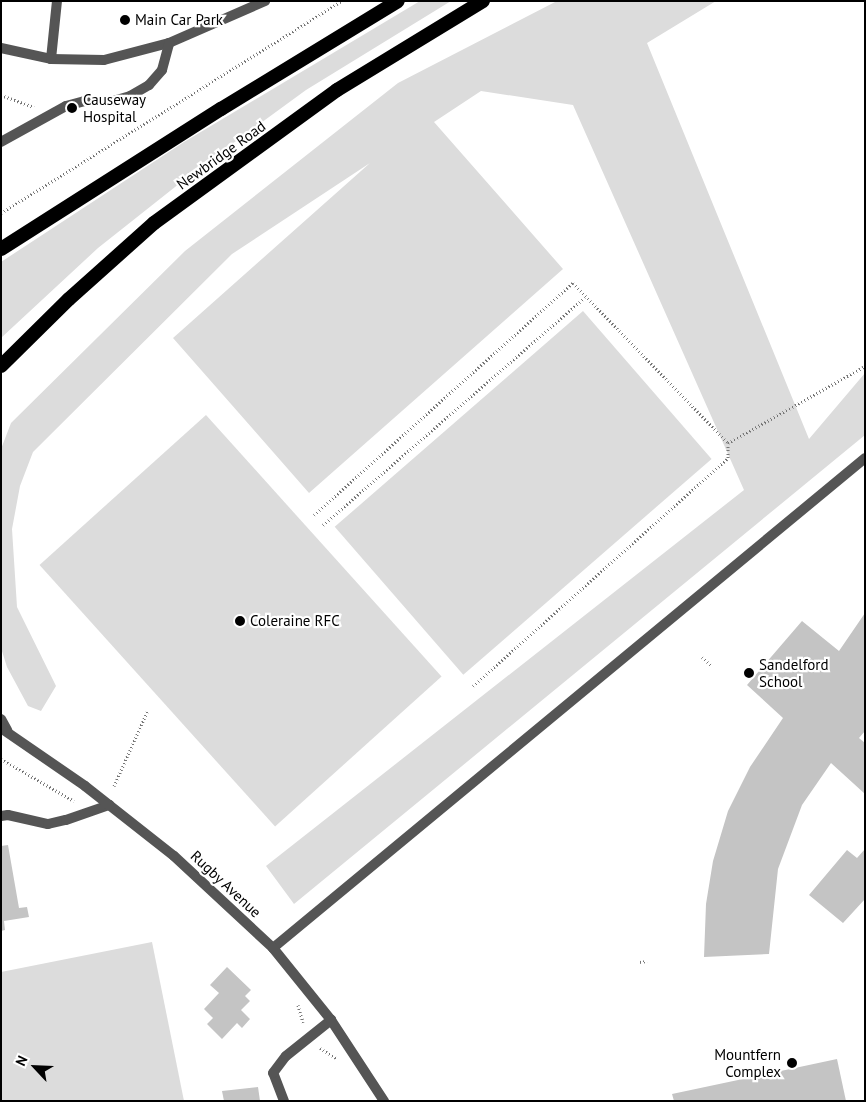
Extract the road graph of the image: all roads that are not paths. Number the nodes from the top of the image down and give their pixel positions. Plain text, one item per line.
1 (57, 1) edge
2 (265, 1) edge
3 (398, 1) edge
4 (483, 1) edge
5 (170, 43) junction
6 (1, 48) edge
7 (51, 59) junction
8 (1, 142) edge
9 (1, 248) edge
10 (1, 366) edge
11 (865, 458) edge
12 (1, 719) edge
13 (4, 729) edge
14 (109, 805) junction
15 (1, 816) edge
16 (273, 948) junction
17 (331, 1020) junction
18 (284, 1101) edge
19 (384, 1101) edge

1 - 7 street
2 - 5 street
3 - 9 highway
4 - 10 highway, Newbridge Road
5 - 7 street
5 - 8 street
6 - 7 street
11 - 16 street
12 - 13 street, Rugby Avenue
13 - 14 street, Rugby Avenue
14 - 15 street
14 - 16 street, Rugby Avenue
16 - 17 street, Rugby Avenue
17 - 18 street
17 - 19 street, Rugby Avenue

